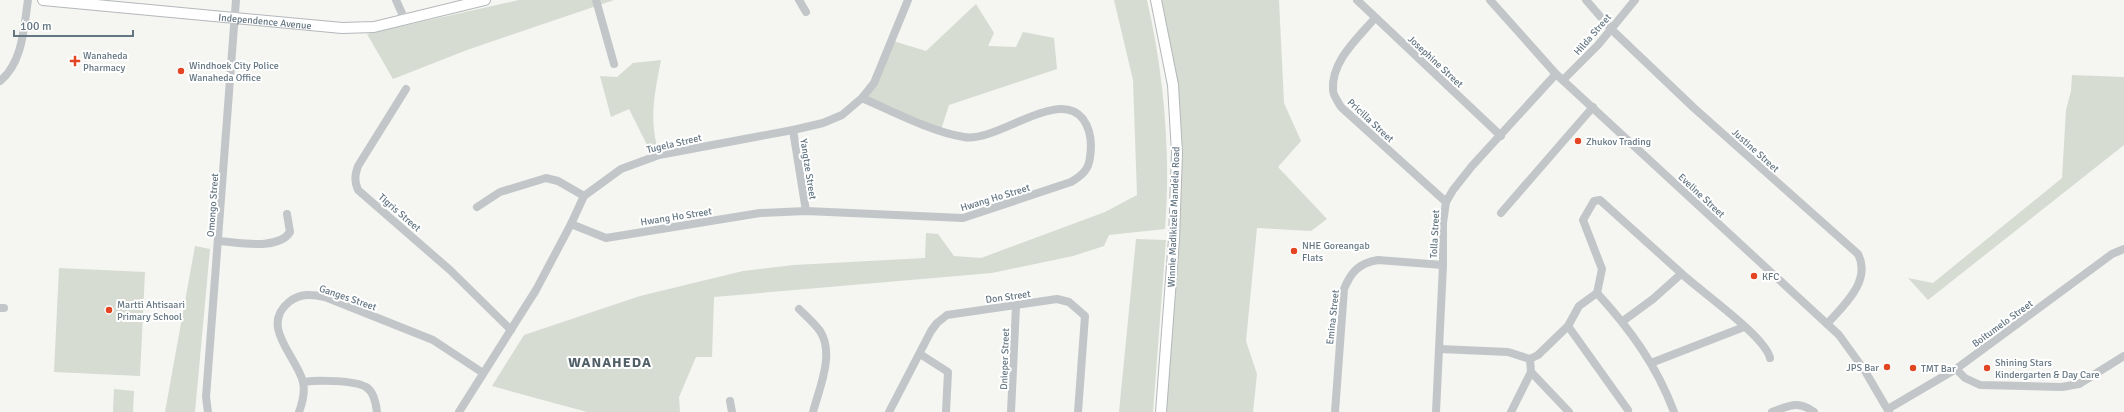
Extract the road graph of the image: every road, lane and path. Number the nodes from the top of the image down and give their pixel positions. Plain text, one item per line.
1 (28, 0) edge
2 (43, 0) edge
3 (236, 0) edge
4 (396, 0) edge
5 (485, 0) edge
6 (596, 0) edge
7 (799, 0) edge
8 (908, 0) edge
9 (1156, 0) edge
10 (1357, 0) edge
11 (1490, 0) edge
12 (1586, 0) edge
13 (1635, 0) edge
14 (806, 12) dead end
15 (234, 18) junction
16 (1375, 18) junction
17 (405, 20) junction
18 (1611, 29) junction
19 (614, 64) dead end
20 (1556, 74) junction
21 (1563, 80) junction
22 (0, 81) edge
23 (406, 89) dead end
24 (862, 98) junction
25 (1593, 107) junction
26 (793, 130) junction
27 (1501, 136) junction
28 (584, 196) junction
29 (1446, 202) junction
30 (477, 208) dead end
31 (806, 211) junction
32 (1502, 213) dead end
33 (287, 214) dead end
34 (571, 224) junction
35 (219, 241) junction
36 (2124, 249) edge
37 (1443, 265) junction
38 (1681, 274) junction
39 (1597, 293) junction
40 (1016, 306) junction
41 (799, 309) dead end
42 (1623, 321) junction
43 (1827, 324) junction
44 (1568, 326) junction
45 (1744, 327) junction
46 (511, 330) junction
47 (1440, 349) junction
48 (920, 354) junction
49 (2124, 356) edge
50 (1770, 358) dead end
51 (1530, 359) junction
52 (1651, 363) junction
53 (1956, 369) junction
54 (1531, 372) junction
55 (483, 373) junction
56 (303, 382) junction
57 (730, 401) dead end
58 (1628, 410) dead end
59 (1889, 411) edge
60 (208, 412) edge
61 (299, 412) edge
62 (377, 412) edge
63 (459, 412) edge
64 (732, 412) edge
65 (812, 412) edge
66 (889, 412) edge
67 (946, 412) edge
68 (1011, 412) edge
69 (1078, 412) edge
70 (1161, 412) edge
71 (1335, 412) edge
72 (1436, 412) edge
73 (1511, 412) edge
74 (1569, 412) edge
75 (1674, 412) edge
76 (1772, 412) edge
77 (1814, 412) edge

1 - 22 street
2 - 15 main road, Independence Avenue
3 - 15 street, Omongo Street
4 - 17 street
5 - 17 main road, Independence Avenue
6 - 19 street
7 - 14 street
8 - 24 street, Tugela Street
9 - 70 main road, Winnie Madikizela Mandela Road
10 - 16 street, Josephine Street
11 - 20 street, Eveline Street
12 - 18 street, Justine Street
13 - 18 street, Hilda Street
15 - 17 main road, Independence Avenue
15 - 35 street, Omongo Street
16 - 27 street, Josephine Street
16 - 29 street, Pricilla Street
18 - 21 street, Hilda Street
18 - 43 street, Justine Street
20 - 21 street, Eveline Street
20 - 27 street, Tolla Street
21 - 25 street, Eveline Street
23 - 46 street, Tigris Street
24 - 26 street, Tugela Street
24 - 31 street, Hwang Ho Street
25 - 32 street
25 - 43 street, Eveline Street
26 - 28 street, Tugela Street
26 - 31 street, Yangtze Street
27 - 29 street, Tolla Street
28 - 30 street
28 - 34 street, Tugela Street
29 - 37 street, Tolla Street
31 - 34 street, Hwang Ho Street
33 - 35 street
34 - 46 street, Tugela Street
35 - 60 street, Omongo Street
36 - 53 street, Boitumelo Street
37 - 47 street, Tolla Street
37 - 71 street, Emina Street
38 - 39 street
38 - 42 street
38 - 45 street
39 - 42 street
39 - 44 street
40 - 48 street, Don Street
40 - 68 street, Dnieper Street
40 - 69 street, Don Street
41 - 65 street
42 - 52 street
43 - 59 street, Eveline Street
44 - 51 street
44 - 58 street
45 - 50 street
45 - 52 street
46 - 55 street, Tugela Street
47 - 51 street
47 - 72 street, Tolla Street
48 - 66 street, Don Street
48 - 67 street
49 - 53 street
51 - 54 street
52 - 75 street
53 - 59 street, Boitumelo Street
54 - 73 street
54 - 74 street
55 - 56 street, Ganges Street
55 - 63 street, Tugela Street
56 - 61 street
56 - 62 street
57 - 64 street
76 - 77 street

